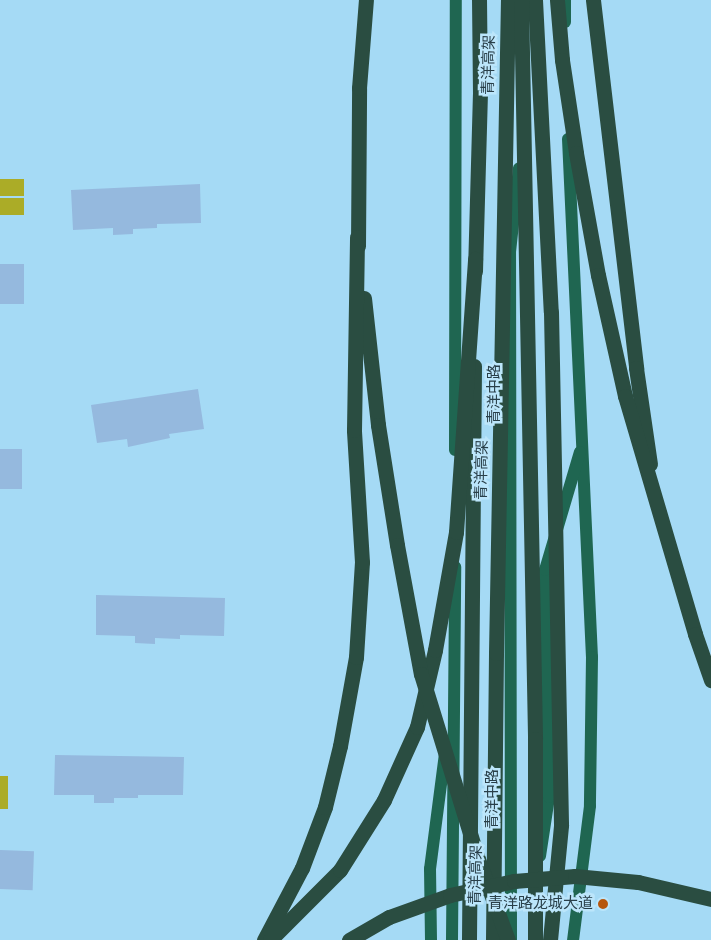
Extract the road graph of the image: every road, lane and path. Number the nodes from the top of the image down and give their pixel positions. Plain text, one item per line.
1 (366, 0) edge
2 (456, 0) edge
3 (479, 0) edge
4 (508, 0) edge
5 (521, 0) edge
6 (535, 0) edge
7 (558, 0) edge
8 (565, 0) edge
9 (593, 0) edge
10 (565, 23) junction
11 (357, 237) junction
12 (475, 259) junction
13 (583, 442) junction
14 (657, 508) junction
15 (711, 680) edge
16 (454, 682) junction
17 (711, 898) edge
18 (264, 940) edge
19 (270, 940) edge
20 (348, 940) edge
21 (431, 940) edge
22 (452, 940) edge
23 (469, 940) edge
24 (493, 940) edge
25 (509, 940) edge
26 (527, 940) edge
27 (534, 940) edge
28 (550, 940) edge
29 (573, 940) edge

1 - 11 highway
2 - 16 main road
3 - 12 highway, 青洋高架
4 - 24 highway, 青洋高架, bridge
5 - 27 highway, bridge
6 - 25 main road, 青洋中路
6 - 28 highway, bridge
7 - 10 main road
7 - 14 highway, bridge
8 - 10 main road
9 - 14 highway, bridge
10 - 13 main road
11 - 18 highway
11 - 25 highway, bridge
12 - 19 highway, bridge
12 - 23 highway, 青洋高架, bridge
13 - 26 main road
13 - 29 main road
14 - 15 highway, bridge
16 - 21 main road
16 - 22 main road
17 - 20 highway, bridge

